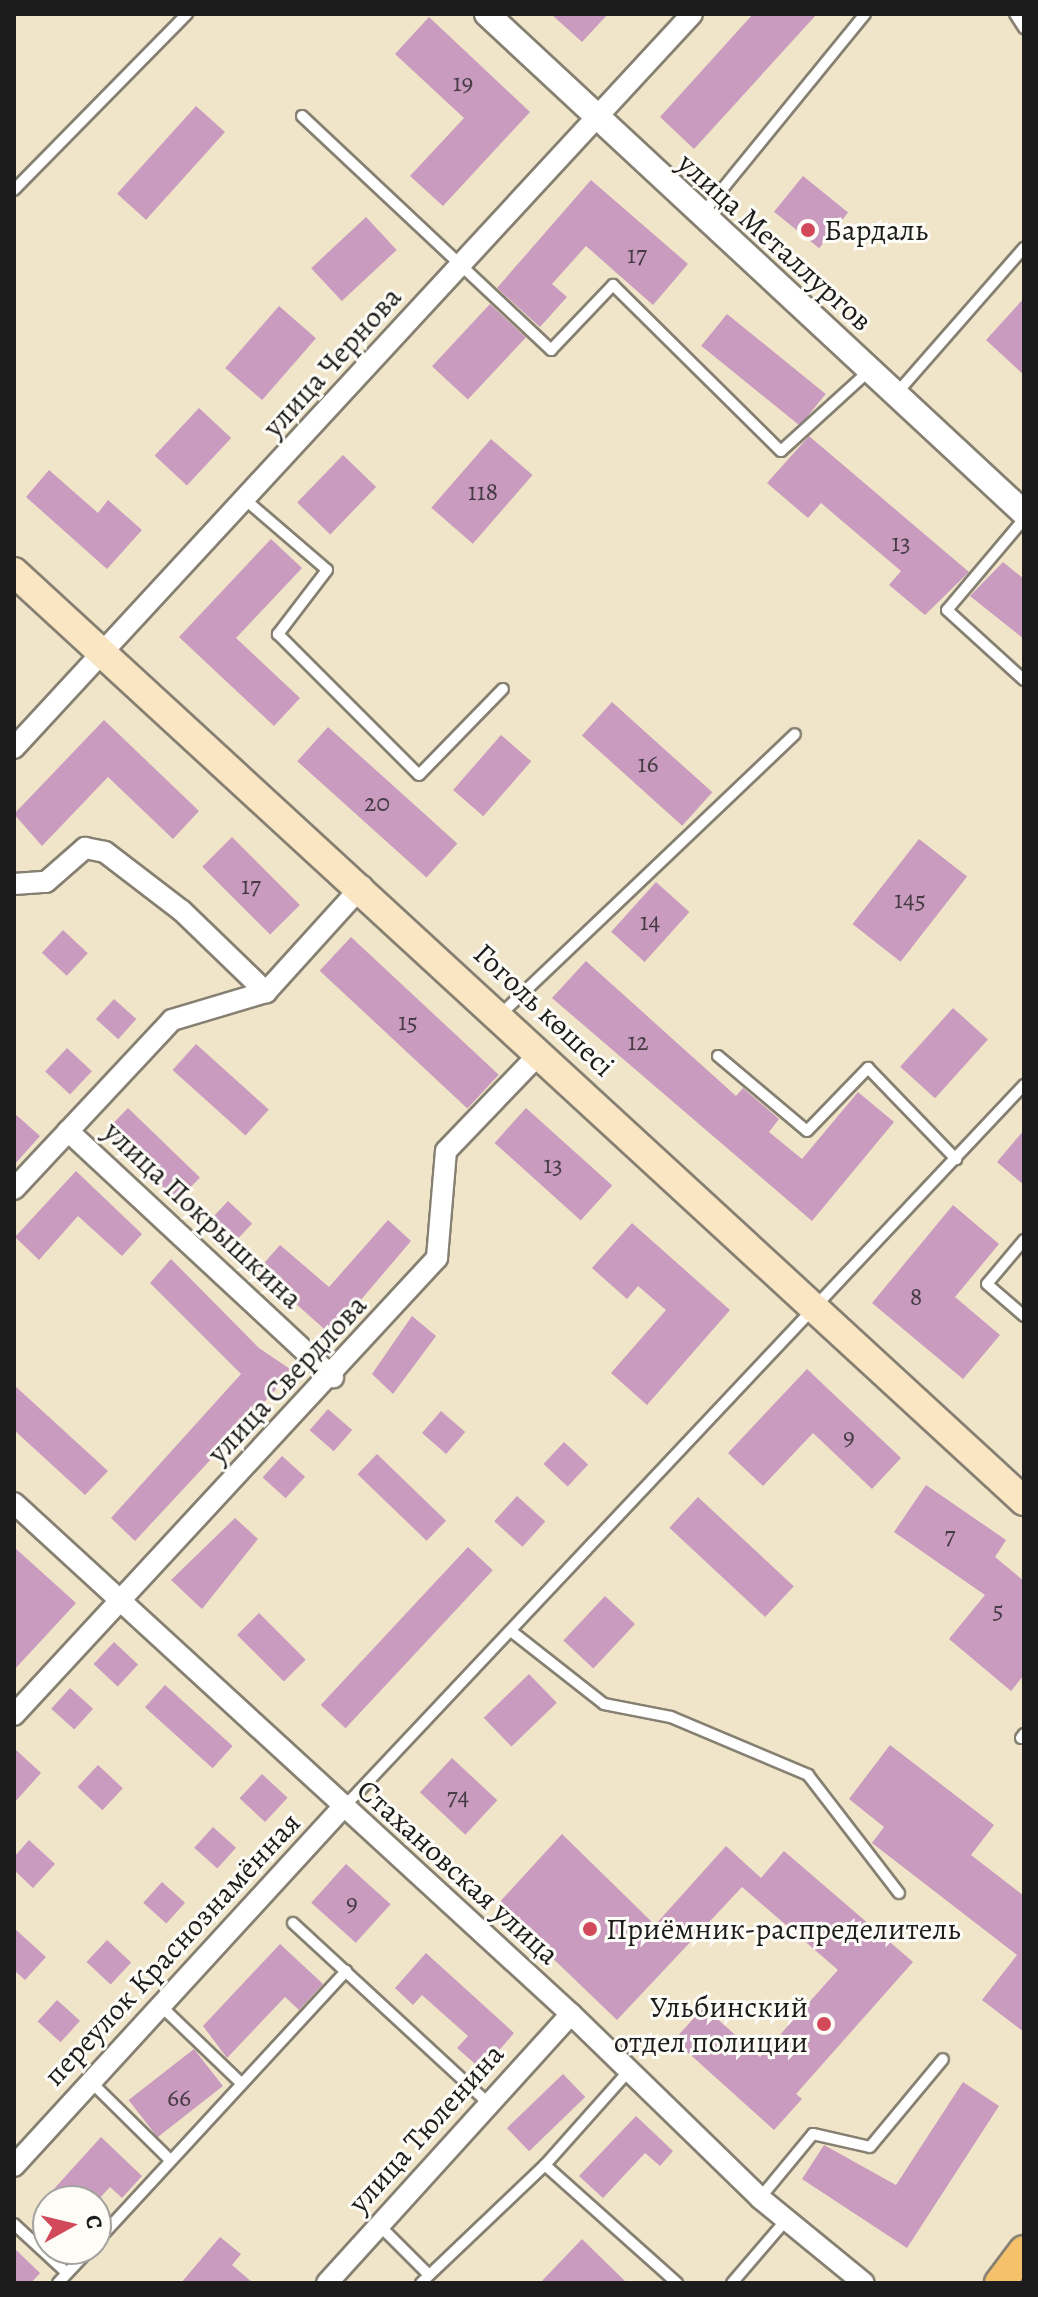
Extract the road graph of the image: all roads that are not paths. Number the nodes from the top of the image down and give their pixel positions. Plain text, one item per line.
1 (187, 14) edge
2 (487, 14) edge
3 (692, 14) edge
4 (865, 14) edge
5 (1015, 14) edge
6 (1024, 28) edge
7 (302, 116) dead end
8 (597, 122) junction
9 (14, 190) edge
10 (700, 217) junction
11 (1024, 248) edge
12 (460, 262) junction
13 (869, 371) junction
14 (895, 395) junction
15 (248, 502) junction
16 (1024, 516) edge
17 (14, 572) edge
18 (105, 653) junction
19 (1024, 680) edge
20 (503, 689) dead end
21 (795, 734) dead end
22 (14, 748) edge
23 (14, 884) edge
24 (362, 886) junction
25 (266, 992) junction
26 (500, 1015) junction
27 (540, 1053) junction
28 (718, 1056) dead end
29 (1024, 1085) edge
30 (68, 1131) junction
31 (956, 1159) junction
32 (14, 1189) edge
33 (1024, 1240) edge
34 (816, 1311) junction
35 (1024, 1316) edge
36 (333, 1377) junction
37 (1024, 1501) edge
38 (14, 1503) edge
39 (120, 1602) junction
40 (511, 1631) junction
41 (14, 1715) edge
42 (342, 1808) junction
43 (899, 1893) dead end
44 (293, 1923) dead end
45 (346, 1971) junction
46 (161, 2006) junction
47 (571, 2014) junction
48 (943, 2059) dead end
49 (627, 2073) junction
50 (91, 2082) junction
51 (242, 2084) junction
52 (488, 2103) junction
53 (171, 2161) junction
54 (545, 2165) junction
55 (14, 2166) edge
56 (760, 2198) junction
57 (786, 2220) junction
58 (14, 2224) edge
59 (112, 2225) edge
60 (380, 2226) junction
61 (1024, 2251) edge
62 (75, 2265) edge
63 (67, 2273) junction
64 (425, 2279) edge
65 (58, 2283) edge
66 (327, 2283) edge
67 (677, 2283) edge
68 (732, 2283) edge
69 (864, 2283) edge
70 (1000, 2283) edge

1 - 9 lane
2 - 8 street, улица Металлургов
3 - 8 street, улица Чернова
4 - 10 lane
5 - 6 lane
7 - 12 lane
8 - 10 street, улица Металлургов
8 - 12 street, улица Чернова
10 - 13 street, улица Металлургов
11 - 14 lane
12 - 13 lane
12 - 15 street, улица Чернова
13 - 14 street, улица Металлургов
14 - 16 street, улица Металлургов
15 - 18 street, улица Чернова
15 - 20 lane
16 - 19 lane
17 - 18 main road, Гоголь көшесі
18 - 22 street, улица Чернова
18 - 24 main road, Гоголь көшесі
21 - 26 lane
23 - 25 street
24 - 25 street
24 - 26 main road, Гоголь көшесі
25 - 30 street, улица Покрышкина
26 - 27 main road, Гоголь көшесі
27 - 34 main road, Гоголь көшесі
27 - 36 street, улица Свердлова
28 - 31 lane
29 - 31 lane
30 - 32 street, улица Покрышкина
30 - 36 street, улица Покрышкина
31 - 34 lane
33 - 35 lane
34 - 37 main road, Гоголь көшесі
34 - 40 lane
36 - 39 street, улица Свердлова
38 - 39 street, Стахановская улица
39 - 41 street, улица Свердлова
39 - 42 street, Стахановская улица
40 - 42 lane
40 - 43 lane
42 - 46 street, переулок Краснознамённая
42 - 47 street, Стахановская улица
44 - 45 lane
45 - 51 lane
45 - 52 lane
46 - 50 street, переулок Краснознамённая
46 - 51 lane
47 - 49 street, Стахановская улица
47 - 52 street, улица Тюленина
48 - 56 lane
49 - 54 lane
49 - 56 street, Стахановская улица
50 - 53 lane
50 - 55 street, переулок Краснознамённая
51 - 53 lane
52 - 60 street, улица Тюленина
53 - 59 lane
54 - 64 lane
54 - 67 lane
56 - 57 street, Стахановская улица
57 - 68 lane
57 - 69 street, Стахановская улица
58 - 63 lane
60 - 64 lane
60 - 66 street, улица Тюленина
61 - 70 main road
62 - 63 lane
63 - 65 lane

